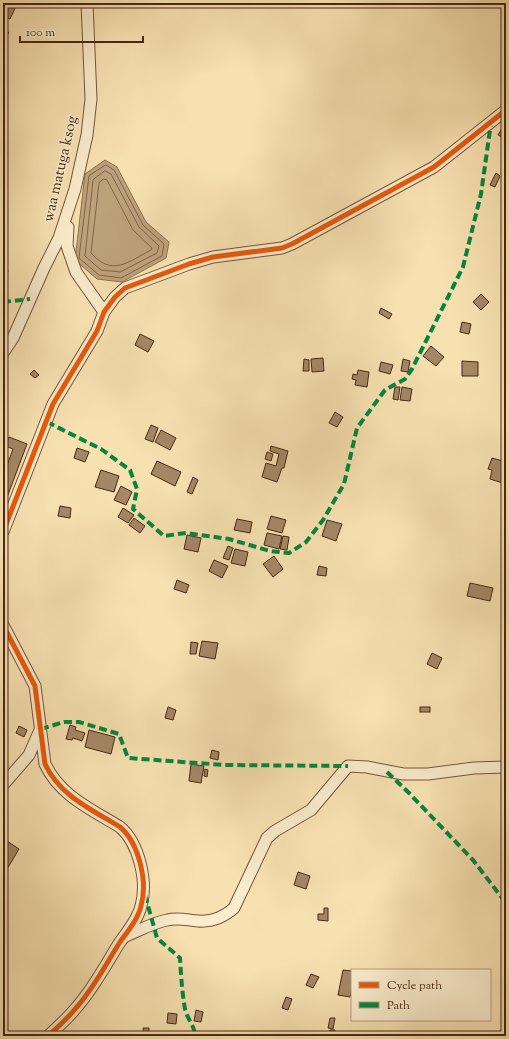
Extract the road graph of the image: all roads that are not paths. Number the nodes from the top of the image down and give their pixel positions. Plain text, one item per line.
1 (87, 3) edge
2 (506, 110) edge
3 (74, 189) junction
4 (104, 312) junction
5 (3, 353) edge
6 (3, 532) edge
7 (3, 625) edge
8 (40, 729) junction
9 (506, 767) edge
10 (3, 786) edge
11 (124, 937) junction
12 (48, 1036) edge

1 - 3 street, waa matuga ksog
2 - 4 street
3 - 4 street
3 - 5 street, waa matuga ksog
4 - 6 street
7 - 8 street
8 - 10 street
8 - 11 street
9 - 11 street
11 - 12 street

